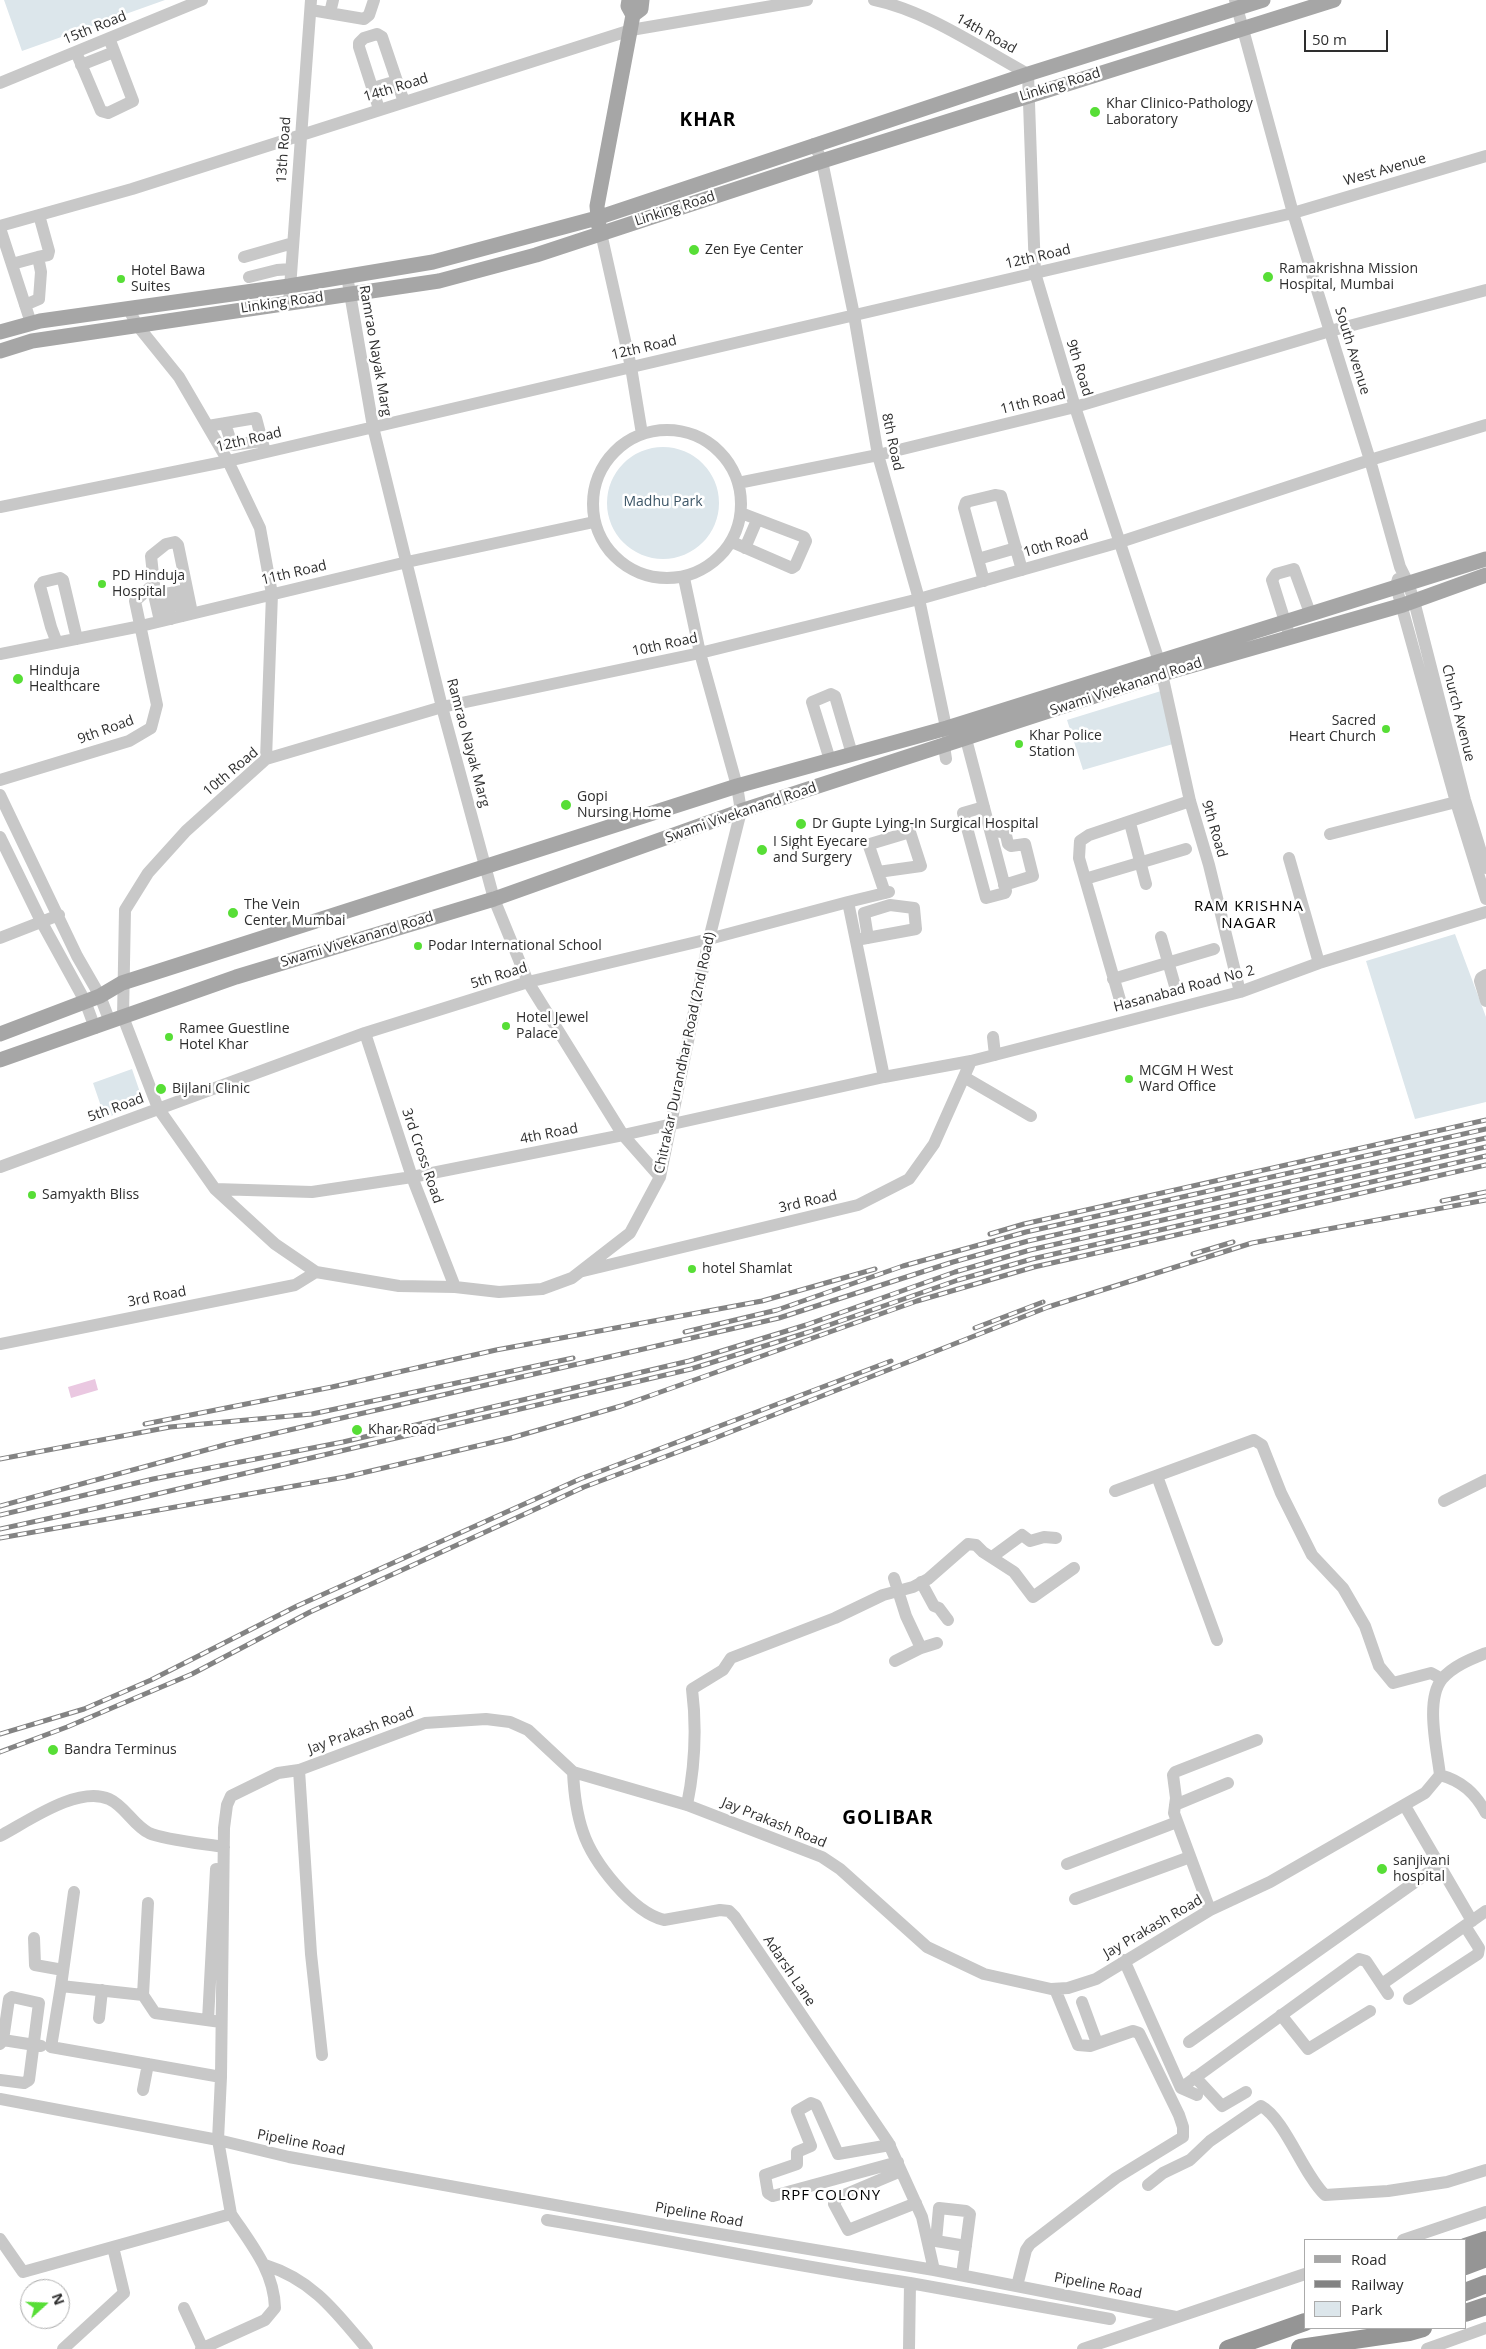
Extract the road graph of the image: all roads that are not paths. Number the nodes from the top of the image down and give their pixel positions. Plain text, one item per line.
1 (202, 0) edge
2 (333, 0) edge
3 (374, 0) edge
4 (629, 0) edge
5 (642, 0) edge
6 (807, 0) edge
7 (874, 0) edge
8 (1263, 0) edge
9 (1334, 0) edge
10 (1237, 4) edge
11 (311, 5) edge
12 (330, 13) junction
13 (632, 23) junction
14 (1244, 28) junction
15 (109, 38) junction
16 (76, 52) junction
17 (114, 52) junction
18 (81, 65) junction
19 (1028, 74) junction
20 (397, 81) junction
21 (0, 83) edge
22 (373, 88) junction
23 (1029, 95) junction
24 (404, 102) junction
25 (380, 109) junction
26 (300, 134) junction
27 (814, 144) junction
28 (1486, 156) edge
29 (822, 161) junction
30 (597, 212) junction
31 (1293, 213) junction
32 (40, 219) junction
33 (1, 229) edge
34 (601, 233) junction
35 (293, 243) junction
36 (272, 249) junction
37 (38, 257) junction
38 (244, 257) dead end
39 (12, 264) junction
40 (291, 269) junction
41 (272, 270) junction
42 (1034, 273) junction
43 (347, 276) junction
44 (250, 277) dead end
45 (289, 286) junction
46 (271, 288) junction
47 (1486, 290) edge
48 (350, 294) junction
49 (289, 302) junction
50 (30, 303) junction
51 (128, 308) junction
52 (854, 315) junction
53 (36, 322) junction
54 (137, 325) junction
55 (1330, 331) junction
56 (0, 332) edge
57 (0, 351) edge
58 (630, 367) junction
59 (1075, 407) junction
60 (225, 423) junction
61 (1486, 425) edge
62 (208, 426) junction
63 (373, 427) junction
64 (642, 434) junction
65 (263, 446) junction
66 (878, 455) junction
67 (228, 460) junction
68 (1370, 460) junction
69 (738, 483) junction
70 (0, 507) edge
71 (741, 513) junction
72 (757, 520) junction
73 (594, 522) junction
74 (732, 542) junction
75 (1120, 542) junction
76 (745, 548) junction
77 (1016, 548) junction
78 (978, 559) junction
79 (1486, 559) edge
80 (407, 562) junction
81 (1022, 570) junction
82 (1486, 576) edge
83 (684, 578) junction
84 (984, 581) junction
85 (1402, 584) junction
86 (165, 592) junction
87 (272, 594) junction
88 (919, 599) junction
89 (1409, 603) junction
90 (1310, 613) junction
91 (168, 619) junction
92 (1285, 621) junction
93 (76, 632) junction
94 (58, 636) junction
95 (1291, 637) junction
96 (700, 653) junction
97 (0, 654) edge
98 (1161, 667) junction
99 (442, 707) junction
100 (947, 728) junction
101 (966, 739) junction
102 (902, 740) junction
103 (947, 750) junction
104 (852, 754) junction
105 (908, 758) junction
106 (266, 759) junction
107 (830, 760) junction
108 (0, 780) edge
109 (737, 786) junction
110 (0, 795) edge
111 (1190, 801) junction
112 (1456, 802) junction
113 (984, 807) junction
114 (741, 811) junction
115 (1130, 823) junction
116 (991, 833) junction
117 (1330, 834) dead end
118 (0, 838) edge
119 (1186, 849) dead end
120 (995, 850) junction
121 (974, 855) junction
122 (1289, 858) dead end
123 (1140, 863) junction
124 (485, 868) junction
125 (1486, 868) edge
126 (878, 872) dead end
127 (1085, 879) junction
128 (1146, 884) dead end
129 (1004, 885) junction
130 (884, 897) junction
131 (494, 899) junction
132 (1486, 899) edge
133 (848, 902) junction
134 (1486, 912) edge
135 (59, 915) junction
136 (41, 921) junction
137 (1161, 936) dead end
138 (0, 938) edge
139 (709, 939) junction
140 (862, 939) junction
141 (1214, 949) dead end
142 (1169, 963) junction
143 (1319, 963) junction
144 (1486, 975) edge
145 (1114, 979) junction
146 (528, 982) junction
147 (122, 984) junction
148 (1175, 986) dead end
149 (1240, 992) junction
150 (100, 996) junction
151 (1120, 1000) dead end
152 (86, 1001) junction
153 (1486, 1001) edge
154 (116, 1020) junction
155 (95, 1028) junction
156 (365, 1033) junction
157 (0, 1034) edge
158 (992, 1037) dead end
159 (995, 1055) junction
160 (0, 1060) edge
161 (971, 1061) junction
162 (884, 1077) junction
163 (964, 1078) junction
164 (158, 1108) junction
165 (1031, 1116) dead end
166 (672, 1122) junction
167 (622, 1135) junction
168 (0, 1167) edge
169 (412, 1177) junction
170 (660, 1177) junction
171 (215, 1189) junction
172 (316, 1272) junction
173 (578, 1272) junction
174 (455, 1287) junction
175 (0, 1344) edge
176 (1157, 1476) junction
177 (1486, 1480) edge
178 (1115, 1491) dead end
179 (1444, 1501) dead end
180 (1056, 1538) dead end
181 (992, 1558) junction
182 (1074, 1568) dead end
183 (894, 1578) dead end
184 (921, 1582) junction
185 (898, 1591) junction
186 (948, 1620) dead end
187 (1217, 1640) dead end
188 (937, 1643) dead end
189 (921, 1648) junction
190 (1486, 1653) edge
191 (895, 1661) dead end
192 (1442, 1679) junction
193 (1257, 1740) dead end
194 (299, 1770) junction
195 (573, 1772) junction
196 (1440, 1775) junction
197 (1228, 1783) dead end
198 (1175, 1804) junction
199 (687, 1805) junction
200 (1405, 1806) junction
201 (1486, 1813) edge
202 (1177, 1822) junction
203 (0, 1836) edge
204 (224, 1847) junction
205 (1190, 1857) junction
206 (216, 1859) dead end
207 (1067, 1864) dead end
208 (1439, 1865) junction
209 (74, 1892) dead end
210 (1075, 1899) dead end
211 (148, 1903) dead end
212 (1210, 1910) junction
213 (1486, 1911) edge
214 (1469, 1924) junction
215 (34, 1938) dead end
216 (1124, 1960) junction
217 (63, 1970) junction
218 (61, 1986) junction
219 (1055, 1989) junction
220 (102, 1990) junction
221 (143, 1995) junction
222 (1409, 1999) dead end
223 (1082, 2002) dead end
224 (1370, 2011) dead end
225 (1281, 2015) junction
226 (99, 2018) dead end
227 (208, 2020) junction
228 (221, 2022) junction
229 (2, 2042) edge
230 (1189, 2042) dead end
231 (1096, 2044) junction
232 (35, 2045) junction
233 (51, 2047) junction
234 (322, 2055) dead end
235 (148, 2064) junction
236 (221, 2077) junction
237 (1195, 2077) junction
238 (0, 2080) edge
239 (1180, 2088) junction
240 (143, 2090) dead end
241 (1246, 2092) dead end
242 (1198, 2095) dead end
243 (0, 2099) edge
244 (218, 2140) junction
245 (890, 2145) junction
246 (899, 2166) junction
247 (1486, 2170) edge
248 (1148, 2185) dead end
249 (916, 2203) junction
250 (1486, 2212) edge
251 (231, 2214) junction
252 (938, 2215) junction
253 (922, 2217) junction
254 (548, 2220) dead end
255 (0, 2239) edge
256 (1407, 2239) edge
257 (1486, 2240) edge
258 (966, 2246) junction
259 (112, 2247) junction
260 (1466, 2247) edge
261 (1486, 2258) edge
262 (265, 2265) junction
263 (1466, 2266) edge
264 (934, 2270) junction
265 (1304, 2274) edge
266 (962, 2276) junction
267 (910, 2283) junction
268 (1486, 2284) edge
269 (1018, 2286) junction
270 (1466, 2292) edge
271 (1486, 2306) edge
272 (184, 2308) dead end
273 (1466, 2314) edge
274 (1176, 2317) junction
275 (1110, 2319) dead end
276 (1300, 2323) edge
277 (1486, 2328) edge
278 (1355, 2329) edge
279 (1419, 2329) edge
280 (63, 2349) edge
281 (202, 2349) edge
282 (367, 2349) edge
283 (909, 2349) edge
284 (1083, 2349) edge
285 (1228, 2349) edge
286 (1298, 2349) edge
287 (1427, 2349) edge

1 - 15 street, 15th Road
2 - 12 street
3 - 12 street
4 - 13 main road
5 - 13 main road
6 - 13 street, 14th Road
7 - 19 street, 14th Road
8 - 10 main road, Linking Road
9 - 14 main road, Linking Road
10 - 14 street, South Avenue
10 - 19 main road, Linking Road
11 - 12 street
11 - 26 street, 13th Road
13 - 24 street, 14th Road
13 - 30 main road
14 - 23 main road, Linking Road
14 - 31 street, South Avenue
15 - 16 street, 15th Road
15 - 17 street
16 - 18 street
16 - 21 street, 15th Road
17 - 18 street
17 - 18 street
19 - 23 street, 9th Road
19 - 27 main road, Linking Road
20 - 22 street
20 - 22 street
20 - 24 street
22 - 25 street
23 - 29 main road, Linking Road
23 - 42 street, 9th Road
24 - 25 street, 14th Road
25 - 26 street, 14th Road
26 - 32 street, 14th Road
26 - 35 street, 13th Road
27 - 29 street, 8th Road
27 - 30 main road, Linking Road
28 - 31 street, West Avenue
29 - 34 main road, Linking Road
29 - 52 street, 8th Road
30 - 34 main road
30 - 43 main road, Linking Road
31 - 42 street, 12th Road
31 - 55 street, South Avenue
32 - 33 street, 14th Road
32 - 37 street
33 - 39 street
34 - 48 main road, Linking Road
34 - 58 street
35 - 36 street
35 - 40 street, 13th Road
36 - 38 street
36 - 41 street
37 - 39 street
37 - 50 street
39 - 50 street
40 - 41 street
40 - 45 street, 13th Road
41 - 44 street
41 - 46 street
42 - 52 street, 12th Road
42 - 59 street, 9th Road
43 - 45 main road, Linking Road
43 - 48 street, Ramrao Nayak Marg
45 - 46 main road, Linking Road
45 - 49 street, 13th Road
46 - 51 main road, Linking Road
47 - 55 street, 11th Road
48 - 49 main road, Linking Road
48 - 63 street, Ramrao Nayak Marg
49 - 54 main road, Linking Road
50 - 53 street
51 - 53 main road, Linking Road
51 - 54 street
52 - 58 street, 12th Road
52 - 66 street, 8th Road
53 - 56 main road, Linking Road
54 - 57 main road, Linking Road
54 - 62 street
55 - 59 street, 11th Road
55 - 68 street, South Avenue
58 - 63 street, 12th Road
58 - 64 street
59 - 66 street, 11th Road
59 - 75 street, 9th Road
60 - 62 street
60 - 65 street
60 - 65 street
61 - 68 street, 10th Road
62 - 67 street
63 - 65 street, 12th Road
63 - 80 street, Ramrao Nayak Marg
64 - 69 street
64 - 73 street
65 - 67 street, 12th Road
66 - 69 street, 11th Road
66 - 88 street, 8th Road
67 - 70 street, 12th Road
67 - 87 street
68 - 75 street, 10th Road
68 - 85 street, South Avenue
69 - 71 street
71 - 72 street
71 - 74 street
72 - 76 street
72 - 76 street
73 - 80 street, 11th Road
73 - 83 street
74 - 76 street
74 - 83 street
75 - 81 street, 10th Road
75 - 98 street, 9th Road
77 - 78 street
77 - 78 street
77 - 81 street
78 - 84 street
79 - 85 main road, Swami Vivekanand Road
80 - 87 street, 11th Road
80 - 99 street, Ramrao Nayak Marg
81 - 84 street, 10th Road
82 - 89 main road, Swami Vivekanand Road
83 - 96 street, Chitrakar Durandhar Road (2nd Road)
84 - 88 street, 10th Road
85 - 89 street, Church Avenue
85 - 90 main road, Swami Vivekanand Road
86 - 91 street
86 - 91 street
86 - 91 street
87 - 91 street, 11th Road
87 - 106 street
88 - 96 street, 10th Road
88 - 100 street, 8th Road
89 - 95 main road, Swami Vivekanand Road
89 - 112 street
89 - 125 street, Church Avenue
90 - 92 main road, Swami Vivekanand Road
90 - 92 street
91 - 93 street, 11th Road
91 - 108 street, 9th Road
92 - 95 street
92 - 98 main road, Swami Vivekanand Road
93 - 94 street, 11th Road
93 - 94 street
94 - 97 street, 11th Road
95 - 98 main road, Swami Vivekanand Road
96 - 99 street, 10th Road
96 - 109 street, Chitrakar Durandhar Road (2nd Road)
98 - 100 main road, Swami Vivekanand Road
98 - 101 main road, Swami Vivekanand Road
98 - 111 street, 9th Road
99 - 106 street, 10th Road
99 - 124 street, Ramrao Nayak Marg
100 - 102 main road, Swami Vivekanand Road
100 - 103 street, 8th Road
101 - 103 main road, Swami Vivekanand Road
101 - 113 street
102 - 104 main road, Swami Vivekanand Road
102 - 105 main road
103 - 105 main road, Swami Vivekanand Road
104 - 107 main road, Swami Vivekanand Road
104 - 107 street
105 - 114 main road, Swami Vivekanand Road
106 - 147 street, 10th Road
107 - 109 main road, Swami Vivekanand Road
109 - 114 street, Chitrakar Durandhar Road (2nd Road)
109 - 124 main road, Swami Vivekanand Road
110 - 135 street, Chitrakar Durandhar Road (2nd Road)
111 - 115 street
111 - 149 street, 9th Road
112 - 117 street
112 - 132 street
113 - 116 street
113 - 121 street
114 - 131 main road, Swami Vivekanand Road
114 - 139 street, Chitrakar Durandhar Road (2nd Road)
115 - 123 street
115 - 127 street
116 - 120 street
116 - 129 street
118 - 136 street
119 - 123 street
120 - 121 street
120 - 129 street
121 - 129 street
122 - 143 street
123 - 127 street
123 - 128 street
124 - 131 street, Ramrao Nayak Marg
124 - 147 main road, Swami Vivekanand Road
126 - 130 street
127 - 145 street
130 - 133 street, 5th Road
130 - 140 street
130 - 140 street, 5th Road
131 - 146 street, Ramrao Nayak Marg
131 - 154 main road, Swami Vivekanand Road
133 - 139 street, 5th Road
133 - 140 street
134 - 143 street, Hasanabad Road No 2
135 - 136 street
135 - 150 street, Chitrakar Durandhar Road (2nd Road)
136 - 138 street
136 - 152 street
137 - 142 street
139 - 146 street, 5th Road
139 - 166 street, Chitrakar Durandhar Road (2nd Road)
140 - 162 street
141 - 142 street
142 - 145 street
142 - 148 street
143 - 149 street, Hasanabad Road No 2
144 - 153 street
145 - 151 street
146 - 156 street, 5th Road
146 - 167 street, Ramrao Nayak Marg
147 - 150 main road, Swami Vivekanand Road
147 - 154 street, 10th Road
149 - 159 street, Hasanabad Road No 2
150 - 152 main road, Swami Vivekanand Road
150 - 154 street, Chitrakar Durandhar Road (2nd Road)
152 - 155 street
152 - 157 main road, Swami Vivekanand Road
154 - 155 main road, Swami Vivekanand Road
154 - 164 street, Chitrakar Durandhar Road (2nd Road)
155 - 160 main road, Swami Vivekanand Road
156 - 164 street, 5th Road
156 - 169 street, 3rd Cross Road
158 - 159 street
159 - 161 street, Hasanabad Road No 2
161 - 162 street, Hasanabad Road No 2
161 - 163 street, 3rd Road
162 - 166 street, 4th Road
163 - 165 street
163 - 173 street, 3rd Road
164 - 168 street, 5th Road
164 - 171 street, Chitrakar Durandhar Road (2nd Road)
166 - 167 street, 4th Road
166 - 170 street, Chitrakar Durandhar Road (2nd Road)
167 - 169 street, 4th Road
167 - 170 street, Ramrao Nayak Marg
169 - 171 street, 4th Road
169 - 174 street, 3rd Cross Road
170 - 173 street, Chitrakar Durandhar Road (2nd Road)
171 - 172 street, Chitrakar Durandhar Road (2nd Road)
172 - 174 street, Chitrakar Durandhar Road (2nd Road)
172 - 175 street, 3rd Road
173 - 174 street, Chitrakar Durandhar Road (2nd Road)
176 - 178 street
176 - 187 street
176 - 192 street
177 - 179 street
180 - 181 street
181 - 182 street
181 - 184 street
183 - 185 street
184 - 185 street
184 - 186 street
185 - 189 street
185 - 199 street
188 - 189 street
189 - 191 street
190 - 192 street
192 - 196 street
193 - 198 street
194 - 195 street, Jay Prakash Road
194 - 204 street, Jay Prakash Road
194 - 234 street
195 - 199 street, Jay Prakash Road
195 - 245 street, Adarsh Lane
196 - 200 street, Jay Prakash Road
196 - 201 street
197 - 198 street
198 - 202 street
199 - 219 street, Jay Prakash Road
200 - 208 street
200 - 212 street, Jay Prakash Road
202 - 205 street
202 - 207 street
203 - 204 street
204 - 228 street, Jay Prakash Road
205 - 210 street
205 - 212 street
206 - 227 street
208 - 214 street
208 - 230 street
209 - 217 street
211 - 221 street
212 - 216 street, Jay Prakash Road
213 - 214 street
214 - 222 street
214 - 225 street
215 - 217 street
216 - 219 street, Jay Prakash Road
216 - 239 street
217 - 218 street
218 - 220 street
218 - 233 street
219 - 231 street
220 - 221 street
220 - 226 street
221 - 227 street
223 - 231 street
224 - 225 street
225 - 237 street
227 - 228 street
228 - 236 street, Jay Prakash Road
229 - 232 street
229 - 232 street
231 - 269 street
232 - 233 street
232 - 238 street
233 - 235 street
235 - 236 street
235 - 240 street
236 - 244 street, Jay Prakash Road
237 - 239 street
237 - 241 street
239 - 242 street
243 - 244 street, Pipeline Road
244 - 251 street, Jay Prakash Road
244 - 264 street, Pipeline Road
245 - 246 street, Adarsh Lane
245 - 246 street
246 - 249 street, Adarsh Lane
246 - 249 street
247 - 248 street
249 - 253 street, Adarsh Lane
250 - 256 street
251 - 259 street
251 - 262 street
252 - 253 street
252 - 258 street
252 - 258 street
253 - 264 street, Adarsh Lane
254 - 267 street
255 - 259 street
257 - 260 highway
258 - 266 street
259 - 280 street
261 - 263 highway
262 - 281 street
262 - 282 street
264 - 266 street, Pipeline Road
265 - 274 street
266 - 269 street, Pipeline Road
267 - 275 street
267 - 283 street
268 - 270 highway
269 - 274 street, Pipeline Road
271 - 273 highway
272 - 281 street
274 - 284 street
276 - 285 highway
277 - 287 street
278 - 286 highway
279 - 286 highway

